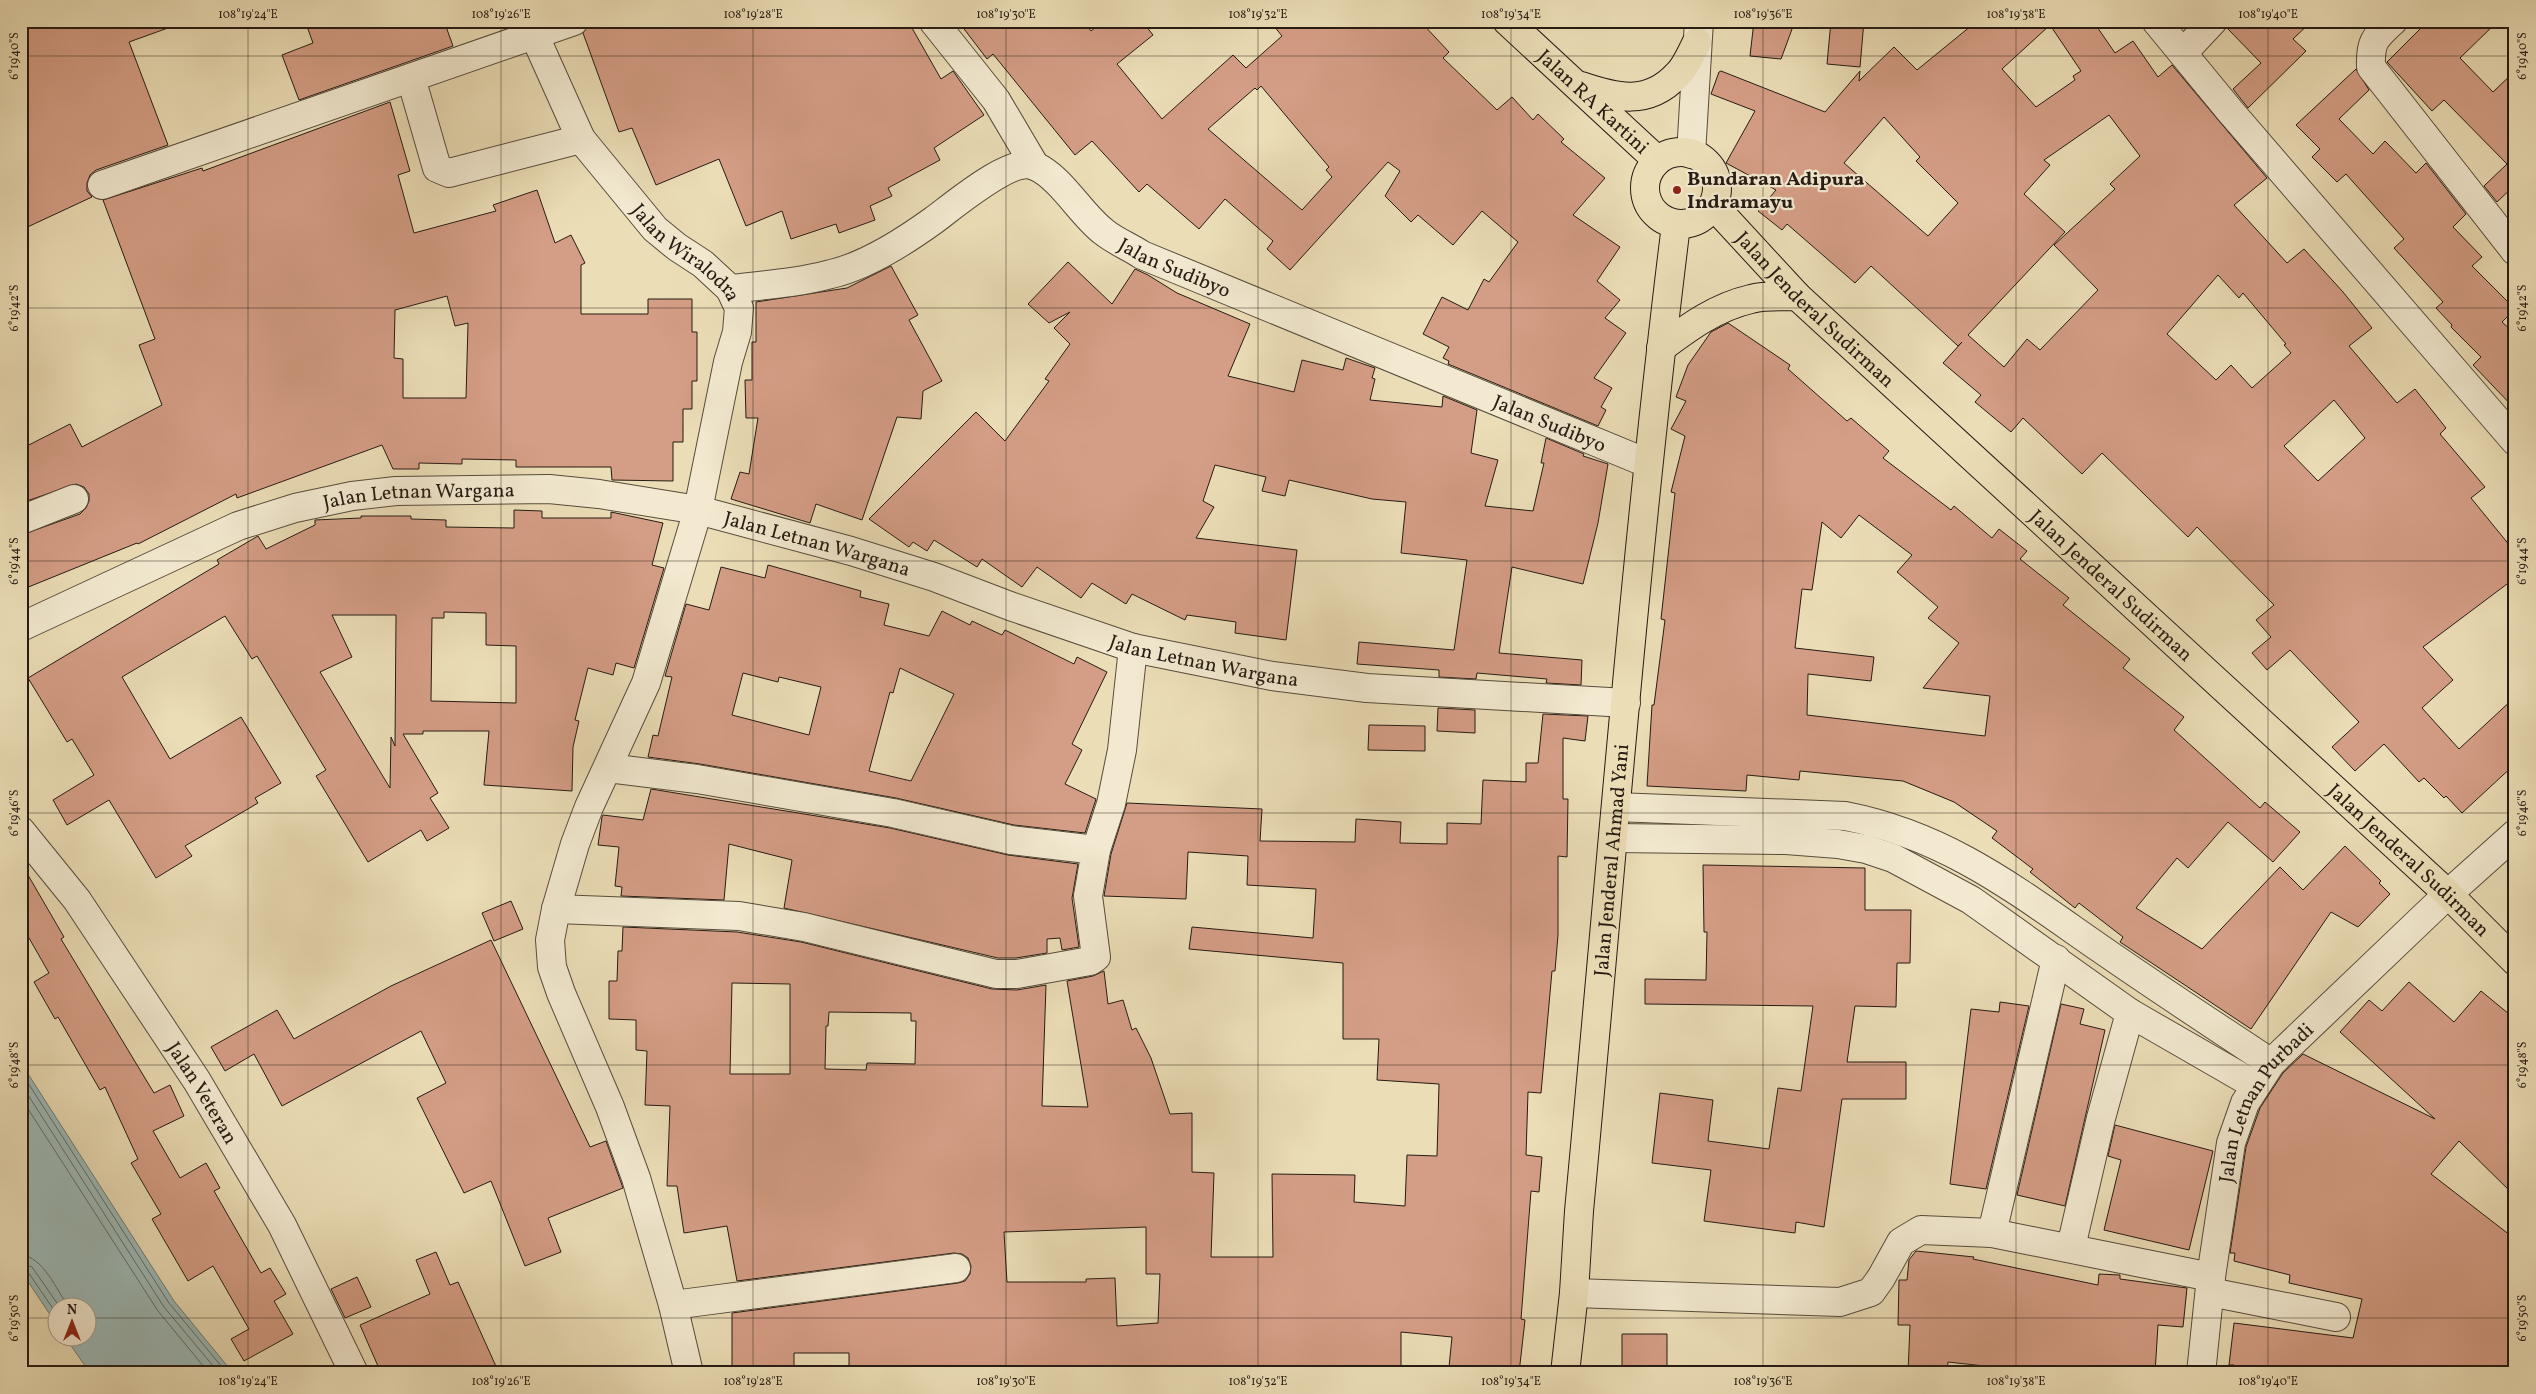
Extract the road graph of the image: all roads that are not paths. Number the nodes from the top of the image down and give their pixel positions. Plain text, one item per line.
1 (574, 21) edge
2 (933, 21) edge
3 (1507, 21) edge
4 (2156, 21) edge
5 (2213, 21) edge
6 (2393, 21) edge
7 (531, 28) edge
8 (1698, 32) edge
9 (2183, 53) junction
10 (411, 78) junction
11 (1575, 84) junction
12 (581, 139) junction
13 (1691, 154) junction
14 (1657, 160) junction
15 (1035, 166) junction
16 (102, 186) dead end
17 (1713, 206) junction
18 (1676, 225) junction
19 (2515, 251) edge
20 (730, 290) junction
21 (1797, 296) junction
22 (1660, 348) junction
23 (2515, 441) edge
24 (1647, 463) junction
25 (74, 499) dead end
26 (698, 510) junction
27 (21, 520) edge
28 (21, 628) edge
29 (1133, 648) junction
30 (1626, 703) junction
31 (608, 768) junction
32 (1616, 807) junction
33 (21, 832) edge
34 (2515, 834) edge
35 (1614, 838) junction
36 (1096, 850) junction
37 (2448, 894) junction
38 (556, 909) junction
39 (2056, 959) junction
40 (2515, 961) edge
41 (2130, 1013) junction
42 (2271, 1063) junction
43 (2254, 1085) junction
44 (1992, 1233) junction
45 (2071, 1247) junction
46 (956, 1268) dead end
47 (2210, 1285) junction
48 (1574, 1293) junction
49 (673, 1305) junction
50 (2336, 1317) dead end
51 (354, 1373) edge
52 (689, 1373) edge
53 (1565, 1373) edge
54 (2201, 1373) edge

1 - 7 street
2 - 15 street, Jalan Sudibyo
3 - 11 main road, Jalan RA Kartini
4 - 9 street
5 - 9 street
6 - 19 street
7 - 10 street
7 - 12 street, Jalan Wiralodra
8 - 11 main road
8 - 13 street
9 - 23 street
10 - 12 street
10 - 16 street
11 - 14 main road, Jalan RA Kartini
12 - 20 street, Jalan Wiralodra
13 - 14 main road
13 - 17 main road
14 - 18 main road
15 - 20 street
15 - 24 street, Jalan Sudibyo
17 - 18 main road
17 - 21 main road, Jalan Jenderal Sudirman
18 - 22 main road, Jalan Jenderal Ahmad Yani
20 - 26 street, Jalan Wiralodra
21 - 22 main road
21 - 37 main road, Jalan Jenderal Sudirman
22 - 24 main road, Jalan Jenderal Ahmad Yani
24 - 30 main road, Jalan Jenderal Ahmad Yani
25 - 27 street
26 - 28 street, Jalan Letnan Wargana
26 - 29 street, Jalan Letnan Wargana
26 - 31 street, Jalan Wiralodra
29 - 30 street, Jalan Letnan Wargana
29 - 36 street
30 - 32 main road, Jalan Jenderal Ahmad Yani
31 - 36 street
31 - 38 street, Jalan Wiralodra
32 - 35 main road, Jalan Jenderal Ahmad Yani
32 - 42 street
33 - 51 street, Jalan Veteran
34 - 37 street, Jalan Letnan Purbadi
35 - 39 street
35 - 48 main road, Jalan Jenderal Ahmad Yani
36 - 38 street
37 - 40 main road, Jalan Jenderal Sudirman
37 - 42 street, Jalan Letnan Purbadi
38 - 49 street, Jalan Wiralodra
39 - 41 street
39 - 44 street
41 - 43 street
41 - 45 street
42 - 43 street, Jalan Letnan Purbadi
43 - 47 street, Jalan Letnan Purbadi
44 - 45 street
44 - 48 street
45 - 47 street
46 - 49 street
47 - 50 street
47 - 54 street, Jalan Letnan Purbadi
48 - 53 main road, Jalan Jenderal Ahmad Yani
49 - 52 street, Jalan Wiralodra

